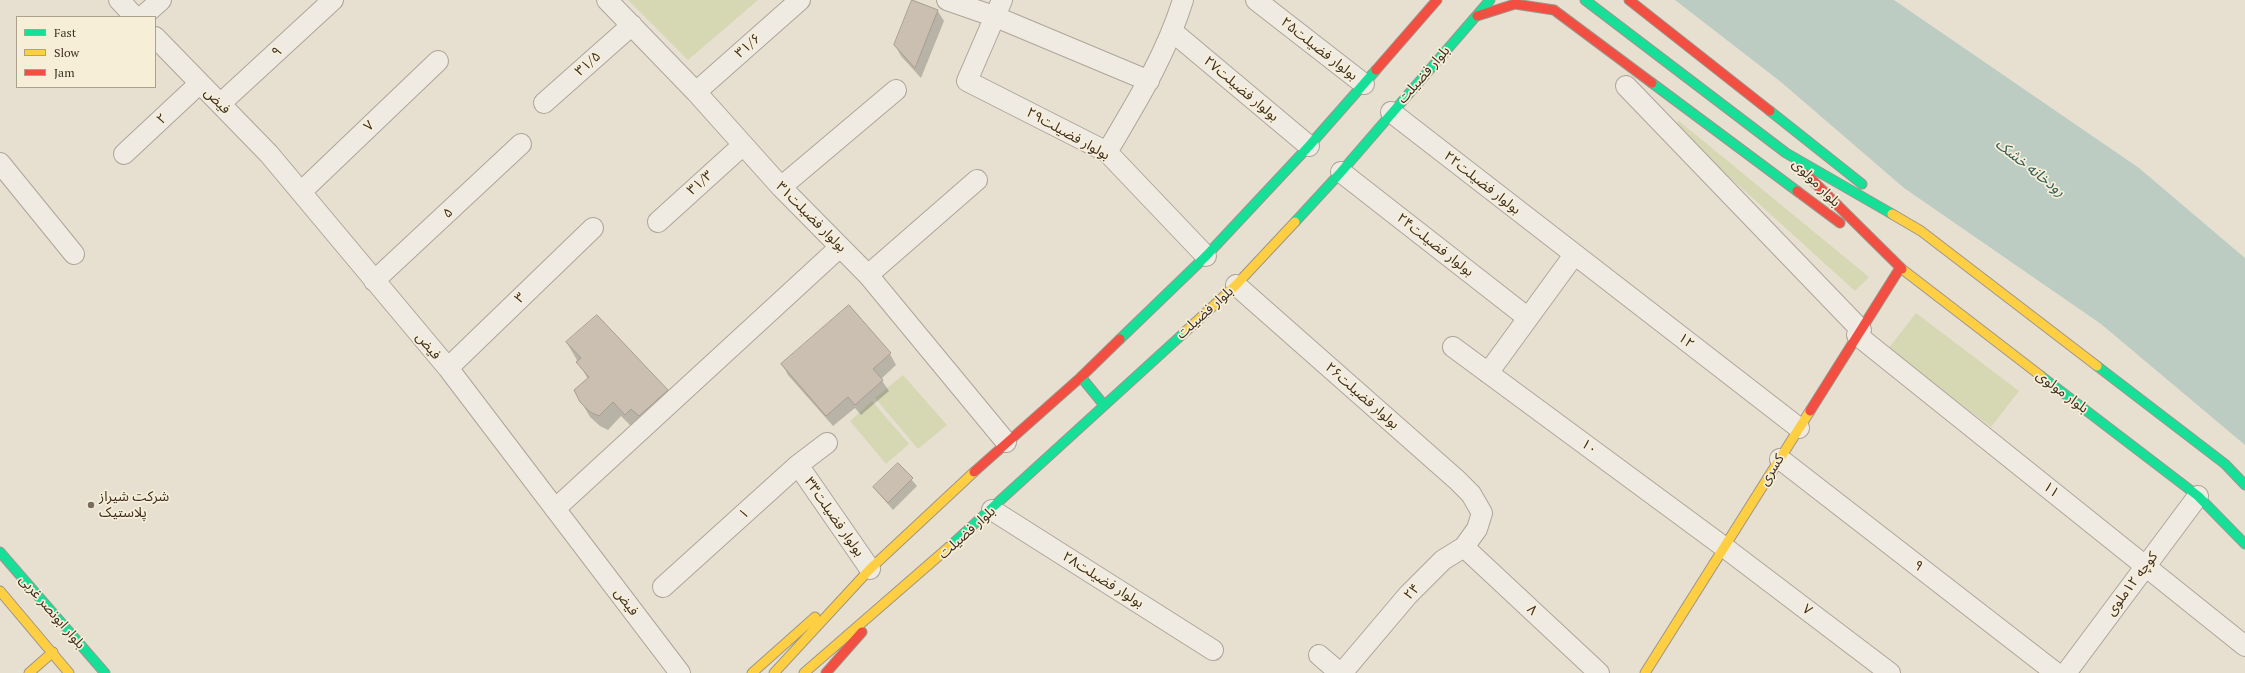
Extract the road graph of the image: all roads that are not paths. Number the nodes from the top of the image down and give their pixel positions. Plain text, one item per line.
1 (119, 0) edge
2 (161, 0) edge
3 (333, 0) edge
4 (607, 0) edge
5 (800, 0) edge
6 (947, 0) edge
7 (1183, 0) edge
8 (1256, 0) edge
9 (1437, 0) edge
10 (1490, 0) edge
11 (1585, 0) edge
12 (1628, 0) edge
13 (999, 8) edge
14 (135, 16) edge
15 (143, 16) edge
16 (1474, 18) junction
17 (632, 26) junction
18 (1173, 32) junction
19 (156, 38) edge
20 (438, 61) dead end
21 (1148, 81) junction
22 (200, 83) junction
23 (1364, 84) junction
24 (1626, 86) dead end
25 (896, 90) dead end
26 (696, 92) junction
27 (544, 103) dead end
28 (220, 104) junction
29 (1391, 112) junction
30 (521, 144) dead end
31 (743, 145) junction
32 (1309, 146) junction
33 (1107, 152) junction
34 (1786, 153) junction
35 (124, 154) dead end
36 (0, 164) edge
37 (1341, 172) junction
38 (977, 180) dead end
39 (781, 187) junction
40 (301, 192) junction
41 (658, 222) dead end
42 (593, 228) dead end
43 (1921, 231) junction
44 (840, 247) junction
45 (74, 254) dead end
46 (1574, 255) junction
47 (1206, 256) junction
48 (1900, 268) junction
49 (868, 275) junction
50 (374, 281) junction
51 (1236, 284) junction
52 (1528, 318) junction
53 (1859, 332) junction
54 (1453, 347) dead end
55 (448, 368) junction
56 (1488, 373) junction
57 (1081, 377) junction
58 (1104, 405) junction
59 (1799, 428) junction
60 (1006, 442) junction
61 (827, 443) dead end
62 (1780, 459) junction
63 (798, 465) junction
64 (2245, 485) edge
65 (2198, 496) junction
66 (555, 509) junction
67 (992, 510) junction
68 (1482, 513) joint
69 (2245, 544) edge
70 (1724, 546) junction
71 (1464, 547) junction
72 (0, 552) edge
73 (2146, 566) junction
74 (870, 569) junction
75 (663, 587) dead end
76 (0, 591) edge
77 (892, 599) junction
78 (2245, 646) edge
79 (1213, 650) dead end
80 (53, 652) junction
81 (1319, 655) dead end
82 (29, 673) edge
83 (69, 673) edge
84 (105, 673) edge
85 (680, 673) edge
86 (752, 673) edge
87 (774, 673) edge
88 (804, 673) edge
89 (826, 673) edge
90 (1341, 673) edge
91 (1599, 673) edge
92 (1645, 673) edge
93 (1890, 673) edge
94 (2056, 673) edge
95 (2066, 673) edge

1 - 14 street
2 - 15 street
3 - 28 street, ۹
4 - 17 street, بولوار فضیلت۳۱
5 - 26 street, ۳۱/۶
6 - 13 street
7 - 18 street
8 - 23 street, بولوار فضیلت۲۵
9 - 23 main road
10 - 16 main road, بلوار فضیلت
11 - 34 main road
12 - 43 main road
13 - 21 street
13 - 33 street, بولوار فضیلت۲۹
16 - 29 main road, بلوار فضیلت
16 - 48 main road
17 - 26 street, بولوار فضیلت۳۱
17 - 27 street, ۳۱/۵
18 - 21 street
18 - 32 street, بولوار فضیلت۲۷
19 - 22 street, فیض
20 - 40 street, ۷
21 - 33 street
22 - 28 street, فیض
22 - 35 street, ۲
23 - 32 main road
24 - 53 street, ۱۱
25 - 39 street
26 - 31 street, بولوار فضیلت۳۱
28 - 40 street, فیض
29 - 37 main road, بلوار فضیلت
29 - 46 street, بولوار فضیلت۲۲
30 - 50 street, ۵
31 - 39 street, بولوار فضیلت۳۱
31 - 41 street, ۳۱/۳
32 - 47 main road
33 - 47 street, بولوار فضیلت۲۹
34 - 43 main road, بلوار مولوی
34 - 48 main road, بلوار مولوی
36 - 45 street
37 - 51 main road, بلوار فضیلت
37 - 52 street, بولوار فضیلت۲۴
38 - 49 street
39 - 44 street, بولوار فضیلت۳۱
40 - 50 street, فیض
42 - 55 street, ۳
43 - 64 main road, بلوار مولوی
44 - 49 street, بولوار فضیلت۳۱
44 - 66 street
46 - 52 street
46 - 59 street, ۱۲
47 - 57 main road
48 - 53 main road, کسری
48 - 65 main road, بلوار مولوی
49 - 60 street, بولوار فضیلت۳۱
50 - 55 street, فیض
51 - 58 main road, بلوار فضیلت
51 - 68 street, بولوار فضیلت۲۶
52 - 56 street
53 - 59 main road, کسری
53 - 73 street, ۱۱
54 - 56 street, ۱۰
55 - 66 street, فیض
56 - 70 street, ۱۰
57 - 58 main road
57 - 60 main road
58 - 67 main road, بلوار فضیلت
59 - 62 main road, کسری
60 - 74 main road
61 - 63 street, ۱
62 - 70 main road, کسری
62 - 94 street, ۹
63 - 74 street, بولوار فضیلت۳۳
63 - 75 street, ۱
65 - 69 main road, بلوار مولوی
65 - 73 street, کوچه ۱۲ملوی
66 - 85 street, فیض
67 - 77 main road, بلوار فضیلت
67 - 79 street, بولوار فضیلت۲۸
68 - 71 street, ۲۴
70 - 92 main road, کسری
70 - 93 street, ۷
71 - 90 street, ۲۴
71 - 91 street, ۸
72 - 84 main road, بلوار ابونصر غربی
73 - 78 street, ۱۱
73 - 95 street, کوچه ۱۲ملوی
74 - 86 main road
74 - 87 main road
76 - 80 main road, بلوار ابونصر غربی
77 - 88 main road, بلوار فضیلت
77 - 89 main road, بلوار فضیلت
80 - 82 main road
80 - 83 main road, بلوار ابونصر غربی
81 - 90 street

